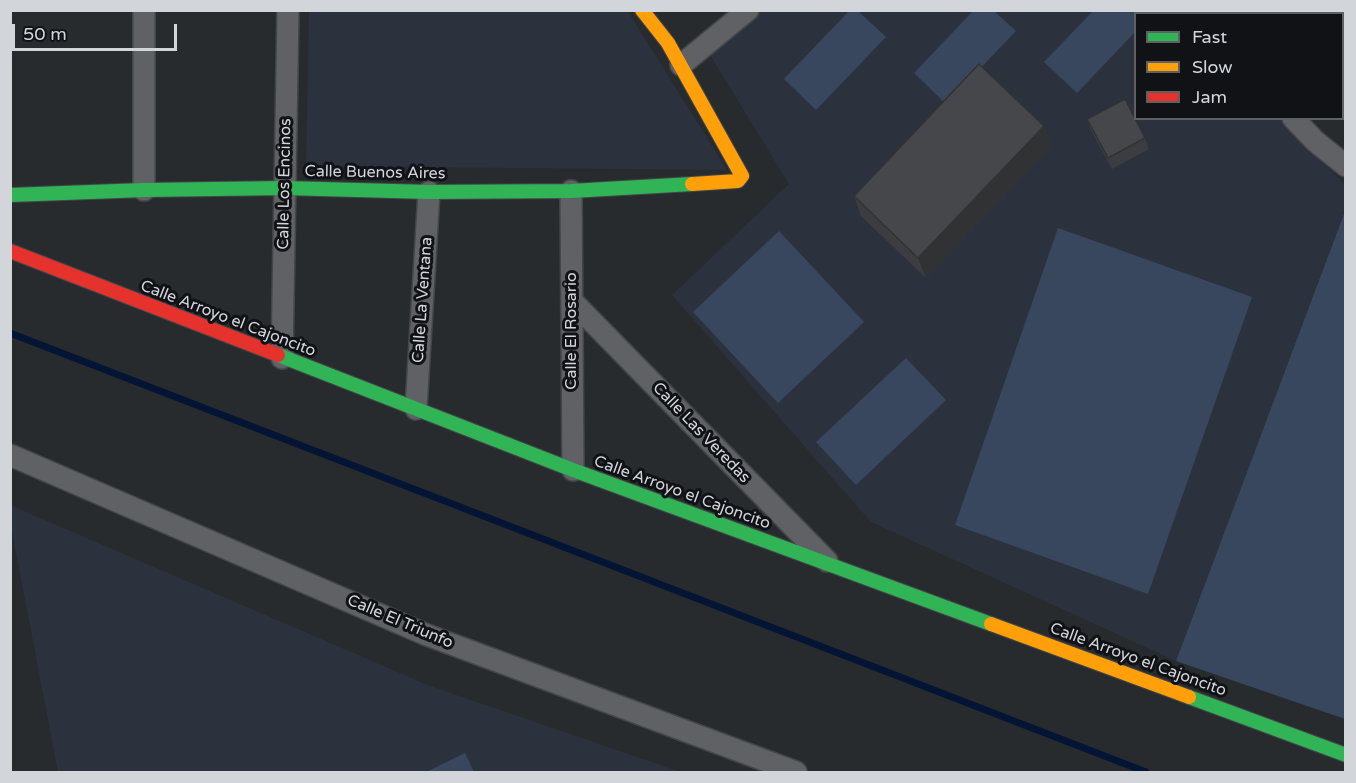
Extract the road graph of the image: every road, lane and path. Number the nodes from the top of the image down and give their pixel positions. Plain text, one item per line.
1 (144, 10) edge
2 (288, 10) edge
3 (642, 10) edge
4 (748, 10) edge
5 (681, 65) junction
6 (1295, 120) edge
7 (1346, 166) edge
8 (285, 188) junction
9 (144, 190) junction
10 (571, 190) junction
11 (429, 192) junction
12 (10, 195) edge
13 (10, 251) edge
14 (572, 301) junction
15 (282, 358) junction
16 (416, 409) junction
17 (10, 455) edge
18 (573, 471) junction
19 (829, 564) junction
20 (1346, 755) edge
21 (796, 772) edge

1 - 9 street
2 - 8 street, Calle Los Encinos
3 - 5 street
4 - 5 street
5 - 10 street, Calle Buenos Aires
6 - 7 street
8 - 9 street, Calle Buenos Aires
8 - 11 street, Calle Buenos Aires
8 - 15 street, Calle Los Encinos
9 - 12 street, Calle Buenos Aires
10 - 11 street, Calle Buenos Aires
10 - 14 street, Calle El Rosario
11 - 16 street, Calle La Ventana
13 - 15 street, Calle Arroyo el Cajoncito
14 - 18 street, Calle El Rosario
14 - 19 street, Calle Las Veredas
15 - 16 street, Calle Arroyo el Cajoncito
16 - 18 street, Calle Arroyo el Cajoncito
17 - 21 street, Calle El Triunfo
18 - 19 street, Calle Arroyo el Cajoncito
19 - 20 street, Calle Arroyo el Cajoncito

